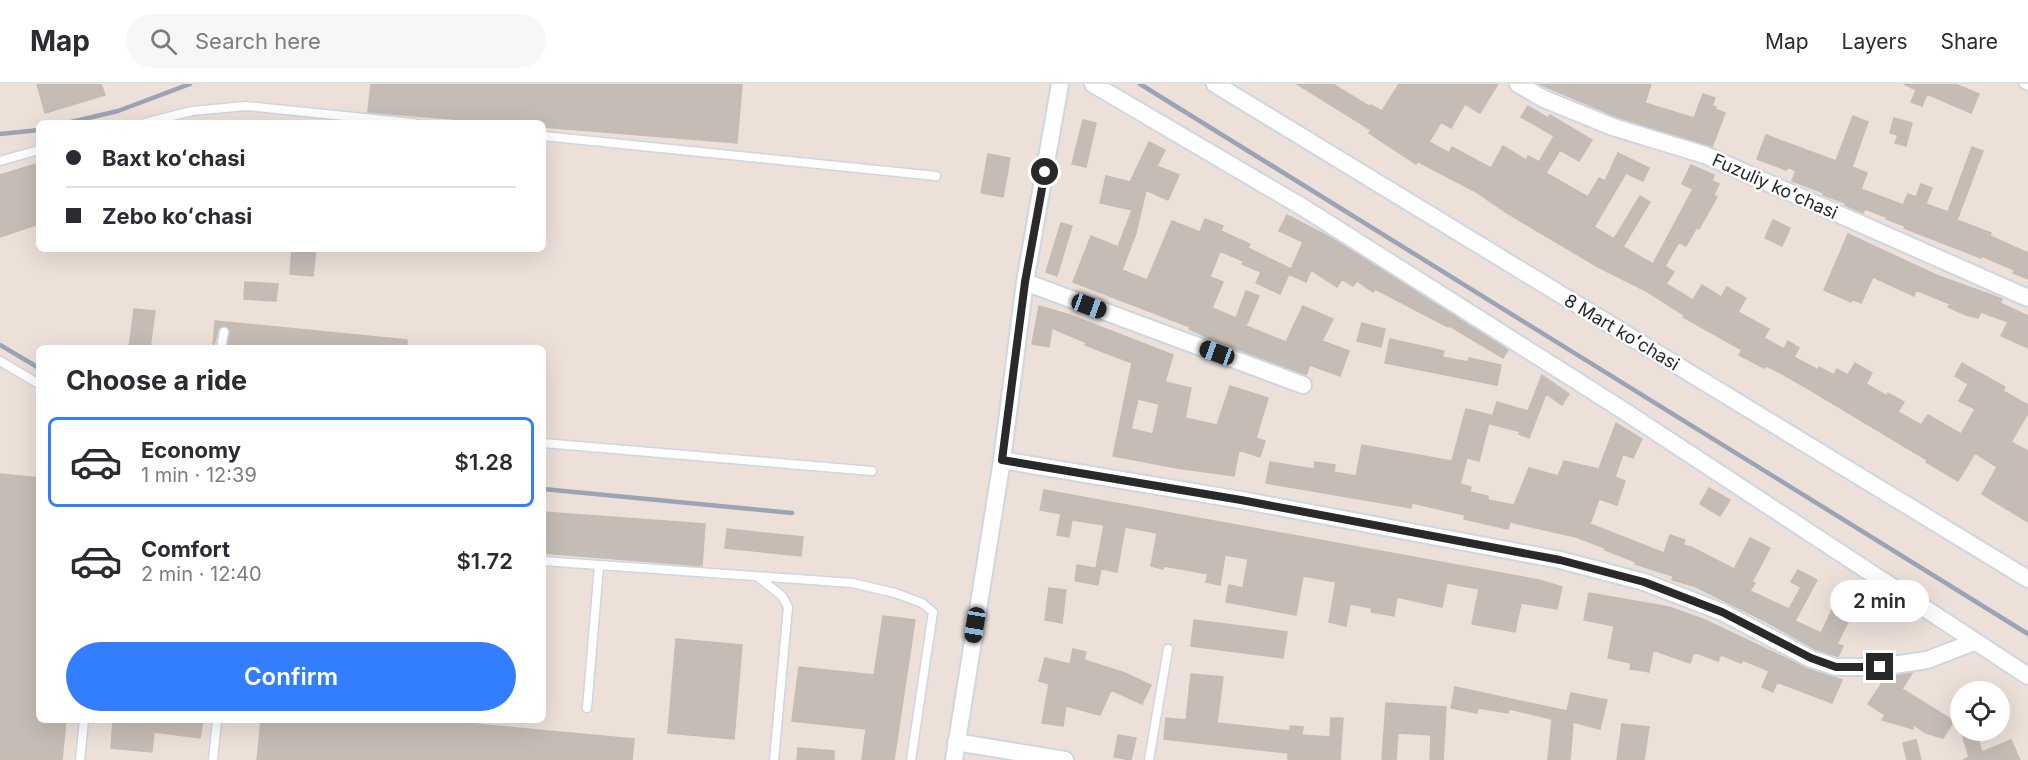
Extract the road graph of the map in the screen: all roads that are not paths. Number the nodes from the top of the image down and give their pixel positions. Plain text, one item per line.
1 (1060, 84) edge
2 (1093, 84) edge
3 (1215, 84) edge
4 (1518, 84) edge
5 (2024, 84) edge
6 (2028, 86) edge
7 (157, 120) edge
8 (384, 120) edge
9 (546, 136) edge
10 (36, 151) edge
11 (0, 161) edge
12 (936, 176) dead end
13 (1025, 282) junction
14 (2028, 298) edge
15 (224, 332) dead end
16 (222, 345) edge
17 (0, 361) edge
18 (36, 382) edge
19 (1303, 385) dead end
20 (546, 442) edge
21 (1002, 460) junction
22 (872, 471) dead end
23 (546, 561) edge
24 (599, 566) junction
25 (758, 577) junction
26 (2028, 579) edge
27 (1974, 642) junction
28 (1168, 649) dead end
29 (2028, 676) edge
30 (587, 708) dead end
31 (84, 723) edge
32 (217, 723) edge
33 (956, 742) junction
34 (80, 760) edge
35 (213, 760) edge
36 (774, 760) edge
37 (911, 760) edge
38 (954, 760) edge
39 (1065, 760) edge
40 (1149, 760) edge

1 - 13 street
2 - 27 street
3 - 26 street, 8 Mart koʻchasi
4 - 14 street, Fuzuliy koʻchasi
5 - 6 lane
7 - 8 lane
9 - 12 lane
10 - 11 lane
13 - 19 street
13 - 21 street
15 - 16 lane
17 - 18 lane
20 - 22 lane
21 - 27 street
21 - 33 street
23 - 24 lane
24 - 25 lane
24 - 30 lane
25 - 36 lane
25 - 37 lane
27 - 29 street
28 - 40 lane
31 - 34 lane
32 - 35 lane
33 - 38 street
33 - 39 street

